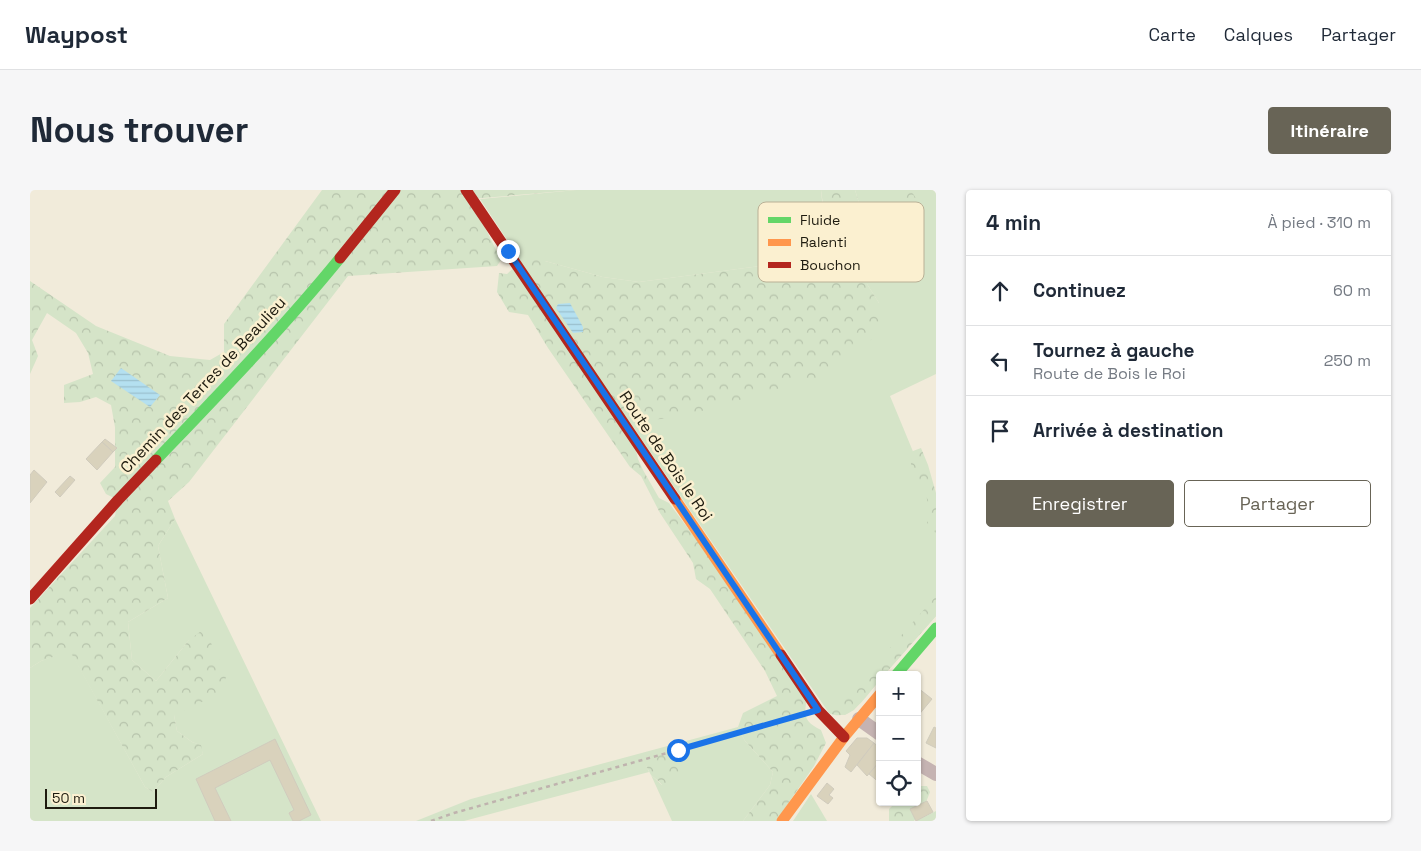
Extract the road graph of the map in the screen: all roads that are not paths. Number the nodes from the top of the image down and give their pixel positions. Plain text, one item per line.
1 (395, 190) edge
2 (466, 190) edge
3 (30, 599) edge
4 (936, 628) edge
5 (899, 671) edge
6 (876, 699) edge
7 (859, 718) junction
8 (876, 731) edge
9 (844, 737) junction
10 (921, 765) edge
11 (936, 774) edge
12 (782, 821) edge

1 - 3 street, Chemin des Terres de Beaulieu
2 - 9 street, Route de Bois le Roi
4 - 5 street
6 - 7 street
7 - 8 street
7 - 9 street
9 - 12 street
10 - 11 street

